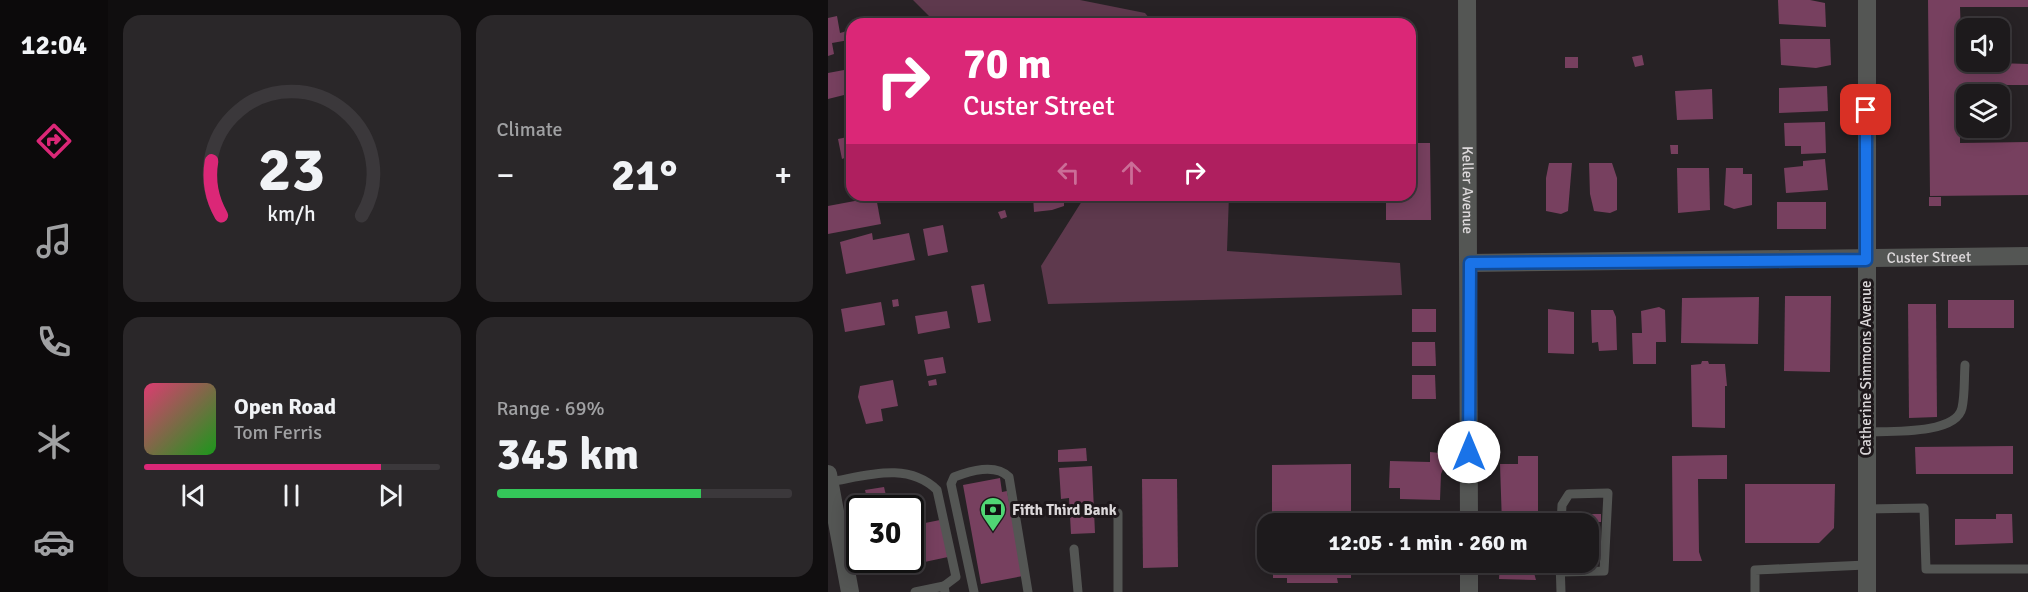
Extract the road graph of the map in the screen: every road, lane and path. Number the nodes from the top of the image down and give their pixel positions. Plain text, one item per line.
1 (1467, 0) edge
2 (1867, 0) edge
3 (2028, 256) edge
4 (1866, 260) junction
5 (1470, 263) junction
6 (1965, 365) dead end
7 (1866, 432) junction
8 (829, 478) edge
9 (1866, 509) junction
10 (1118, 513) dead end
11 (1469, 513) edge
12 (1562, 513) edge
13 (1074, 549) dead end
14 (1866, 565) junction
15 (2028, 569) edge
16 (1599, 571) edge
17 (1469, 573) edge
18 (1560, 573) edge
19 (945, 589) edge
20 (850, 592) edge
21 (915, 592) edge
22 (974, 592) edge
23 (1028, 592) edge
24 (1078, 592) edge
25 (1118, 592) edge
26 (1469, 592) edge
27 (1561, 592) edge
28 (1755, 592) edge
29 (1867, 592) edge

1 - 5 street, Keller Avenue
2 - 4 street, Catherine Simmons Avenue
3 - 4 street, Custer Street
4 - 5 street, Custer Street
4 - 7 street, Catherine Simmons Avenue
5 - 11 street, Keller Avenue
6 - 7 lane
7 - 9 street, Catherine Simmons Avenue
8 - 19 lane
8 - 20 street
9 - 14 street, Catherine Simmons Avenue
9 - 15 lane
10 - 25 lane
12 - 16 lane
13 - 24 lane
14 - 28 lane
14 - 29 street, Catherine Simmons Avenue
17 - 26 street
18 - 27 lane
19 - 21 lane
22 - 23 lane

